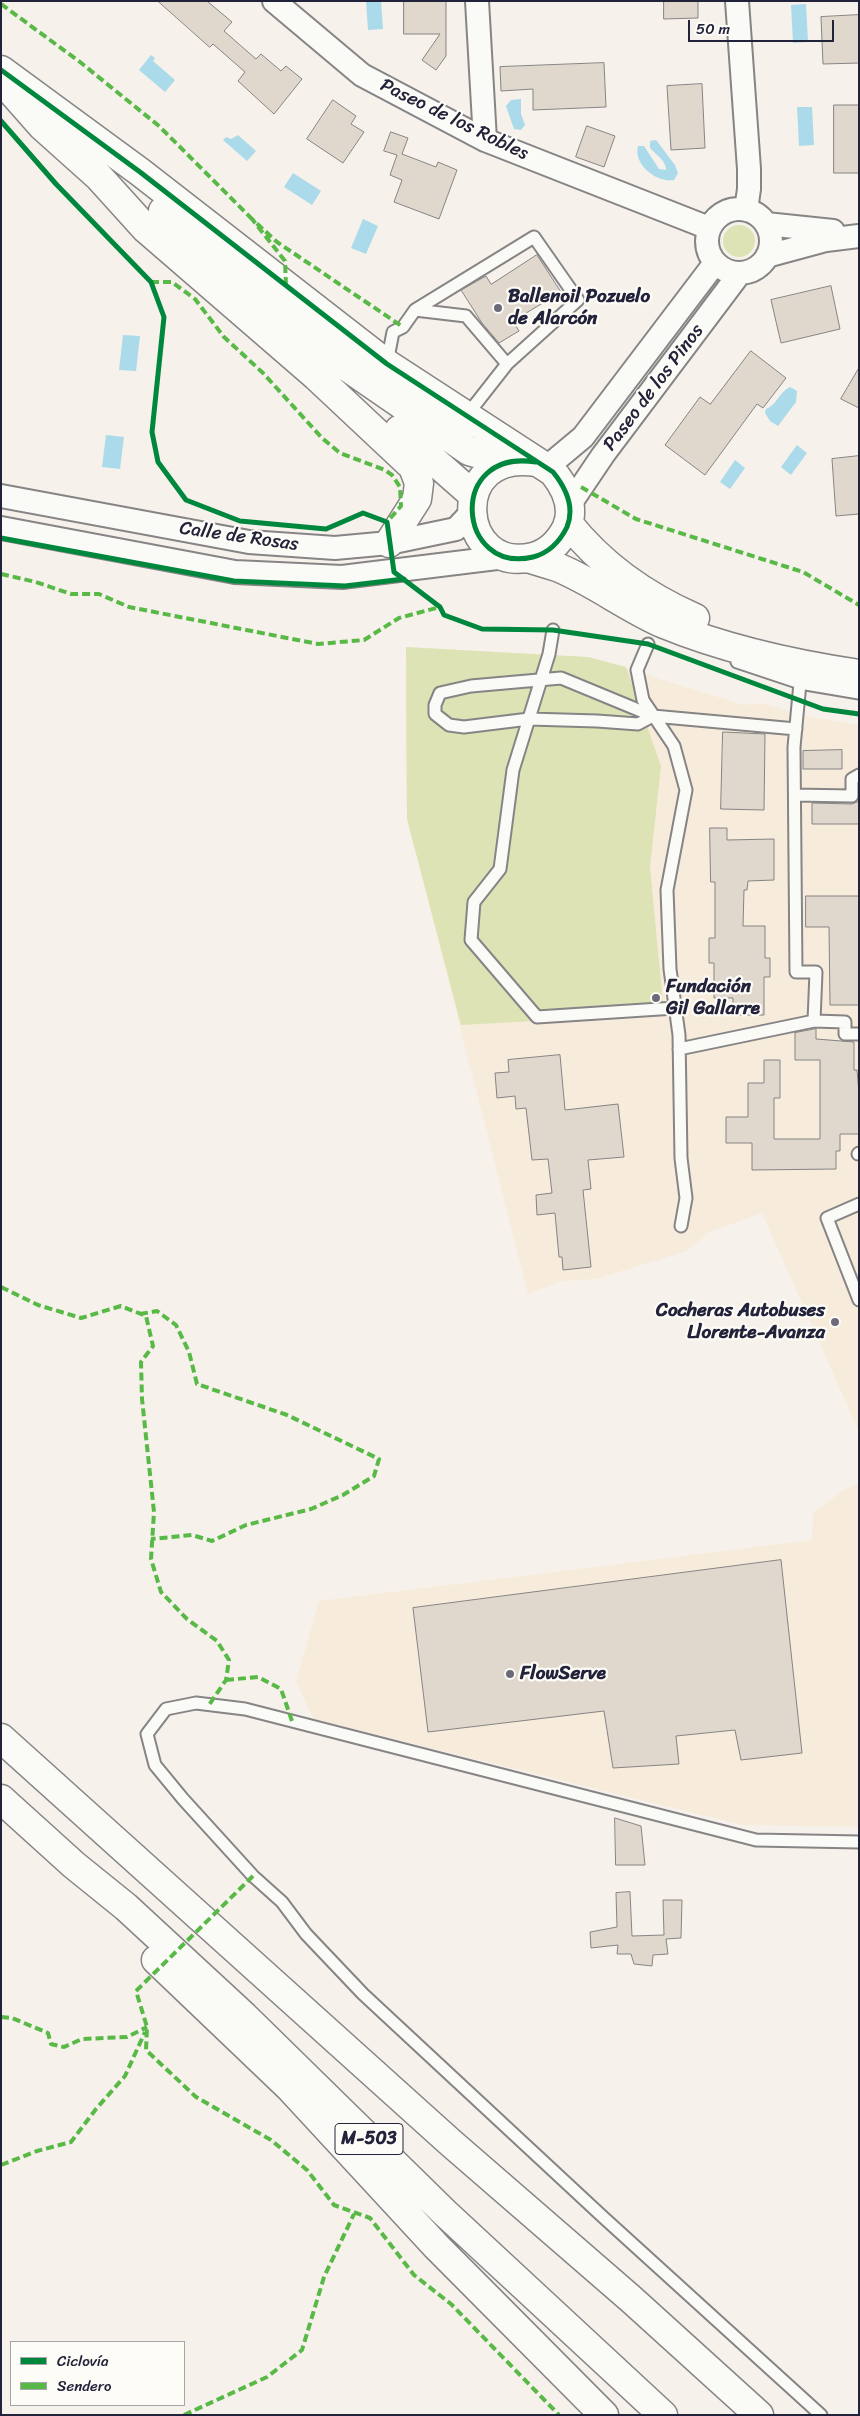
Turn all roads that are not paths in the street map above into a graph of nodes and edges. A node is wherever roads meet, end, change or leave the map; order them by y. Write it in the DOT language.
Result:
graph roads {
  1 [pos="274,1"];
  2 [pos="478,1"];
  3 [pos="737,1"];
  4 [pos="1,71"];
  5 [pos="1,80"];
  6 [pos="485,140"];
  7 [pos="746,210"];
  8 [pos="766,224"];
  9 [pos="709,228"];
  10 [pos="859,234"];
  11 [pos="767,256"];
  12 [pos="715,262"];
  13 [pos="740,273"];
  14 [pos="415,310"];
  15 [pos="334,358"];
  16 [pos="387,364"];
  17 [pos="506,364"];
  18 [pos="467,415"];
  19 [pos="507,462"];
  20 [pos="541,465"];
  21 [pos="1,496"];
  22 [pos="472,504"];
  23 [pos="569,514"];
  24 [pos="1,528"];
  25 [pos="389,542"];
  26 [pos="516,558"];
  27 [pos="630,608"];
  28 [pos="553,630"];
  29 [pos="648,644"];
  30 [pos="541,678"];
  31 [pos="858,680"];
  32 [pos="800,683"];
  33 [pos="654,716"];
  34 [pos="529,719"];
  35 [pos="796,729"];
  36 [pos="859,775"];
  37 [pos="795,795"];
  38 [pos="675,1008"];
  39 [pos="814,1021"];
  40 [pos="859,1034"];
  41 [pos="679,1049"];
  42 [pos="859,1204"];
  43 [pos="681,1226"];
  44 [pos="859,1300"];
  45 [pos="1,1738"];
  46 [pos="1,1798"];
  47 [pos="859,1842"];
  48 [pos="74,1865"];
  49 [pos="604,2415"];
  50 [pos="663,2415"];
  51 [pos="759,2415"];
  52 [pos="821,2415"];
  1 -- 6 [label="street, Paseo de los Robles"];
  2 -- 6 [label="street"];
  3 -- 7 [label="street"];
  4 -- 15 [label="main road"];
  4 -- 16 [label="main road"];
  5 -- 25 [label="main road"];
  6 -- 9 [label="street, Paseo de los Robles"];
  7 -- 8 [label="street"];
  7 -- 9 [label="street"];
  8 -- 10 [label="street"];
  8 -- 11 [label="street"];
  9 -- 12 [label="street"];
  10 -- 11 [label="street"];
  11 -- 13 [label="street"];
  12 -- 13 [label="street"];
  12 -- 20 [label="street, Paseo de los Pinos"];
  13 -- 23 [label="street, Paseo de los Pinos"];
  14 -- 16 [label="lane"];
  14 -- 17 [label="lane"];
  14 -- 17 [label="lane"];
  15 -- 19 [label="main road"];
  15 -- 22 [label="main road"];
  16 -- 18 [label="main road"];
  17 -- 18 [label="lane"];
  18 -- 20 [label="main road"];
  19 -- 20 [label="main road"];
  19 -- 22 [label="main road"];
  20 -- 23 [label="main road"];
  21 -- 25 [label="street, Calle de Rosas"];
  22 -- 25 [label="street, Calle de Rosas"];
  22 -- 26 [label="main road"];
  23 -- 26 [label="main road"];
  23 -- 31 [label="main road"];
  24 -- 26 [label="street, Calle de Rosas"];
  26 -- 27 [label="main road"];
  27 -- 31 [label="main road"];
  27 -- 32 [label="lane"];
  28 -- 30 [label="lane"];
  29 -- 33 [label="lane"];
  30 -- 33 [label="lane"];
  30 -- 34 [label="lane"];
  30 -- 34 [label="lane"];
  31 -- 32 [label="lane"];
  32 -- 35 [label="lane"];
  33 -- 34 [label="lane"];
  33 -- 35 [label="lane"];
  33 -- 38 [label="lane"];
  34 -- 38 [label="lane"];
  35 -- 37 [label="lane"];
  36 -- 37 [label="lane"];
  37 -- 39 [label="lane"];
  38 -- 41 [label="lane"];
  39 -- 40 [label="lane"];
  39 -- 41 [label="lane"];
  41 -- 43 [label="lane"];
  42 -- 44 [label="lane"];
  45 -- 51 [label="main road, M-503"];
  46 -- 48 [label="main road, M-503"];
  47 -- 52 [label="lane"];
  48 -- 49 [label="main road"];
  48 -- 50 [label="main road, M-503"];
}
